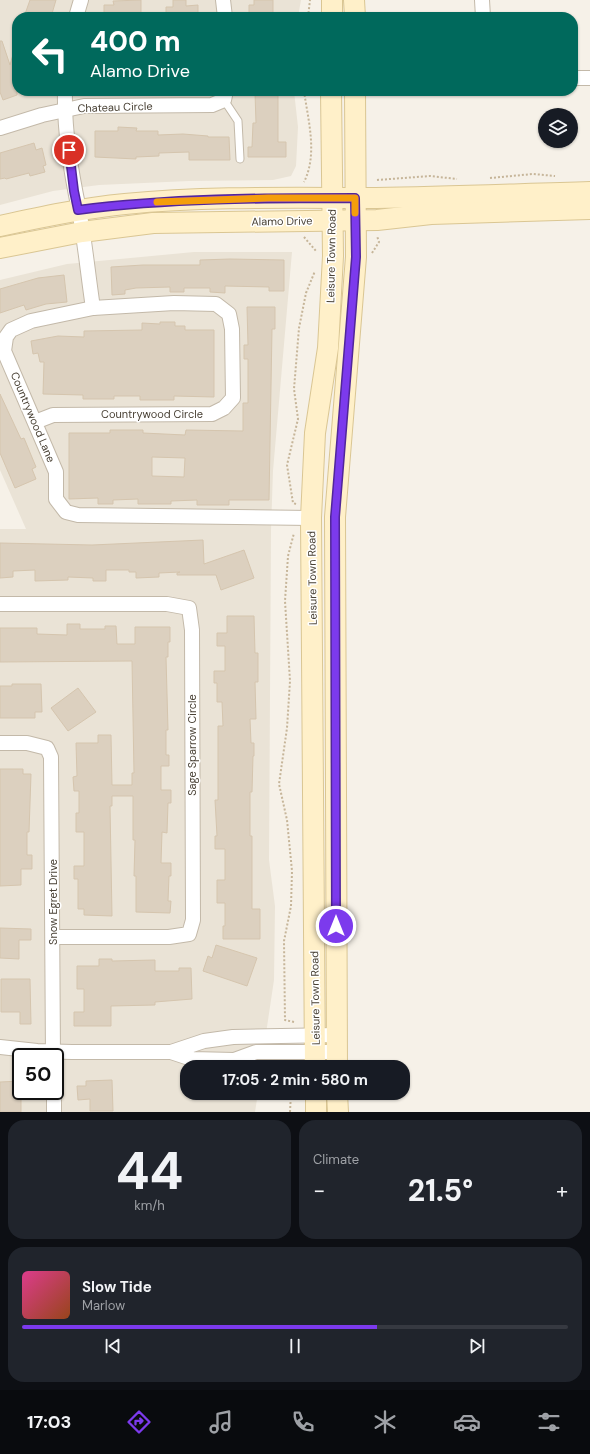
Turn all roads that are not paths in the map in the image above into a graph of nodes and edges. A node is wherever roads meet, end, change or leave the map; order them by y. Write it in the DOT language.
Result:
graph roads {
  1 [pos="80,0"];
  2 [pos="222,0"];
  3 [pos="332,0"];
  4 [pos="354,0"];
  5 [pos="482,0"];
  6 [pos="77,12"];
  7 [pos="223,12"];
  8 [pos="332,12"];
  9 [pos="354,12"];
  10 [pos="483,12"];
  11 [pos="578,78"];
  12 [pos="590,78"];
  13 [pos="65,96"];
  14 [pos="224,96"];
  15 [pos="226,96"];
  16 [pos="331,96"];
  17 [pos="355,96"];
  18 [pos="65,110"];
  19 [pos="0,128"];
  20 [pos="240,159"];
  21 [pos="590,192"];
  22 [pos="332,198"];
  23 [pos="355,198"];
  24 [pos="590,209"];
  25 [pos="78,210"];
  26 [pos="332,220"];
  27 [pos="355,220"];
  28 [pos="0,226"];
  29 [pos="82,232"];
  30 [pos="0,248"];
  31 [pos="93,308"];
  32 [pos="35,422"];
  33 [pos="311,518"];
  34 [pos="0,604"];
  35 [pos="0,743"];
  36 [pos="53,937"];
  37 [pos="0,1047"];
  38 [pos="54,1048"];
  39 [pos="12,1049"];
  40 [pos="315,1051"];
  41 [pos="336,1051"];
  42 [pos="171,1052"];
  43 [pos="64,1054"];
  44 [pos="54,1100"];
  45 [pos="316,1100"];
  46 [pos="338,1100"];
  47 [pos="54,1112"];
  48 [pos="316,1112"];
  49 [pos="338,1112"];
  1 -- 6 [label="street"];
  2 -- 7 [label="street"];
  3 -- 8 [label="main road"];
  4 -- 9 [label="main road"];
  5 -- 10 [label="street"];
  11 -- 12 [label="street"];
  13 -- 18 [label="street"];
  14 -- 18 [label="street, Chateau Circle"];
  15 -- 20 [label="lane"];
  16 -- 22 [label="main road, Leisure Town Road"];
  17 -- 23 [label="main road, Leisure Town Road"];
  18 -- 19 [label="street, Chateau Circle"];
  18 -- 25 [label="street"];
  21 -- 23 [label="main road, Alamo Drive"];
  22 -- 23 [label="main road, Alamo Drive"];
  22 -- 25 [label="main road, Alamo Drive"];
  22 -- 26 [label="main road, Leisure Town Road"];
  23 -- 27 [label="main road, Leisure Town Road"];
  24 -- 27 [label="main road, Alamo Drive"];
  25 -- 28 [label="main road, Alamo Drive"];
  25 -- 29 [label="street"];
  26 -- 27 [label="main road, Alamo Drive"];
  26 -- 29 [label="main road, Alamo Drive"];
  26 -- 33 [label="main road, Leisure Town Road"];
  27 -- 41 [label="main road, Leisure Town Road"];
  29 -- 30 [label="main road, Alamo Drive"];
  29 -- 31 [label="street"];
  31 -- 32 [label="street, Countrywood Lane"];
  31 -- 32 [label="street, Countrywood Circle"];
  32 -- 33 [label="street, Countrywood Lane"];
  33 -- 40 [label="main road, Leisure Town Road"];
  34 -- 36 [label="street, Sage Sparrow Circle"];
  35 -- 36 [label="street, Snow Egret Drive"];
  36 -- 38 [label="street, Snow Egret Drive"];
  37 -- 39 [label="street"];
  40 -- 41 [label="street"];
  40 -- 42 [label="street"];
  40 -- 42 [label="street"];
  42 -- 43 [label="street"];
  44 -- 47 [label="street"];
  45 -- 48 [label="main road"];
  46 -- 49 [label="main road"];
}
